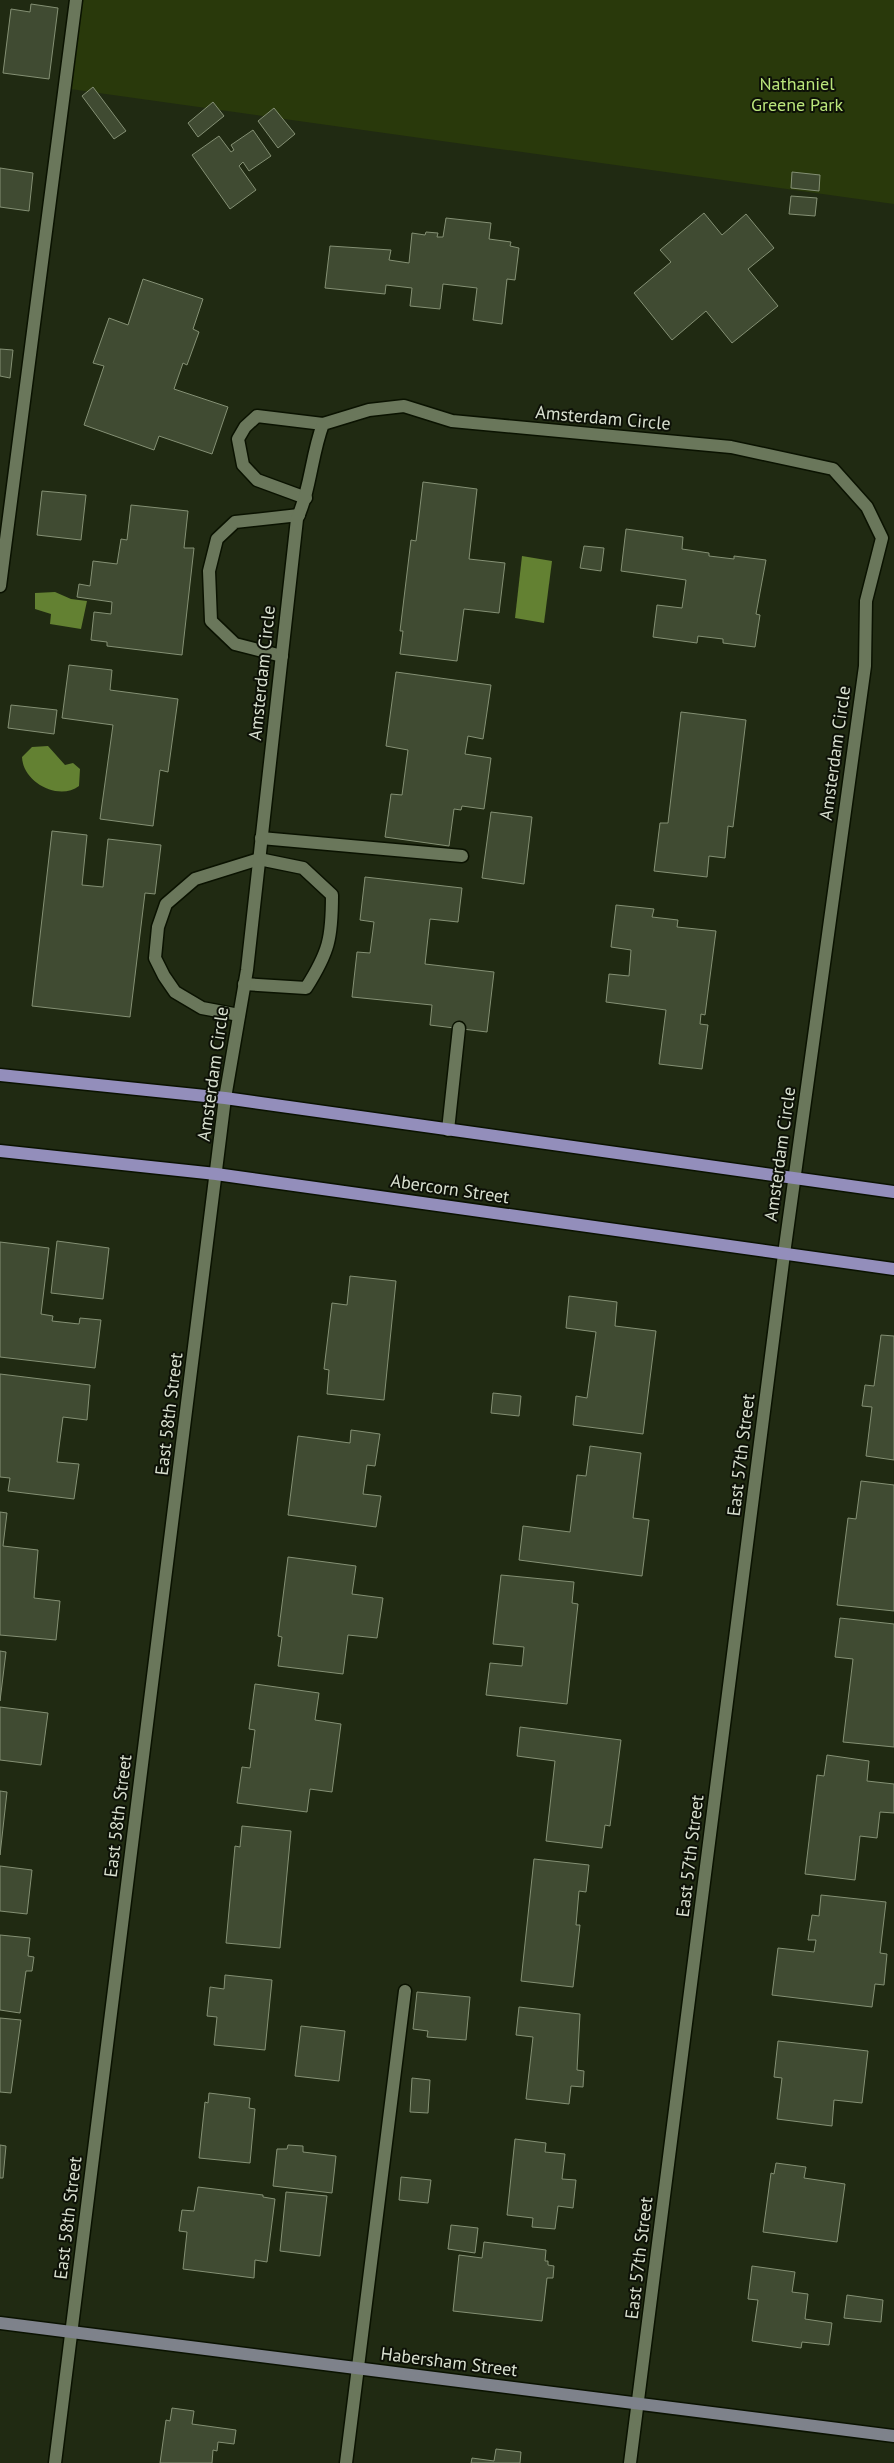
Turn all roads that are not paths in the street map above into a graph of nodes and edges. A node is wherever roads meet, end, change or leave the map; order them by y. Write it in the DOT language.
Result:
graph roads {
  1 [pos="76,0"];
  2 [pos="323,424"];
  3 [pos="306,498"];
  4 [pos="299,515"];
  5 [pos="0,586"];
  6 [pos="282,656"];
  7 [pos="261,838"];
  8 [pos="462,856"];
  9 [pos="259,859"];
  10 [pos="244,984"];
  11 [pos="239,1015"];
  12 [pos="458,1028"];
  13 [pos="0,1075"];
  14 [pos="225,1098"];
  15 [pos="448,1130"];
  16 [pos="0,1152"];
  17 [pos="216,1174"];
  18 [pos="794,1179"];
  19 [pos="894,1192"];
  20 [pos="784,1254"];
  21 [pos="894,1269"];
  22 [pos="405,1991"];
  23 [pos="0,2323"];
  24 [pos="72,2332"];
  25 [pos="357,2368"];
  26 [pos="638,2404"];
  27 [pos="894,2436"];
  28 [pos="55,2463"];
  29 [pos="346,2463"];
  30 [pos="630,2463"];
  1 -- 5 [label="street"];
  2 -- 3 [label="street, Amsterdam Circle"];
  2 -- 3 [label="street"];
  2 -- 18 [label="street, Amsterdam Circle"];
  3 -- 4 [label="street, Amsterdam Circle"];
  4 -- 6 [label="street, Amsterdam Circle"];
  4 -- 6 [label="street"];
  6 -- 7 [label="street, Amsterdam Circle"];
  7 -- 8 [label="street"];
  7 -- 9 [label="street, Amsterdam Circle"];
  9 -- 10 [label="street, Amsterdam Circle"];
  9 -- 10 [label="street"];
  9 -- 11 [label="street"];
  10 -- 11 [label="street, Amsterdam Circle"];
  11 -- 14 [label="street, Amsterdam Circle"];
  12 -- 15 [label="street"];
  13 -- 14 [label="main road"];
  14 -- 15 [label="main road"];
  14 -- 17 [label="street, Amsterdam Circle"];
  15 -- 18 [label="main road"];
  16 -- 17 [label="main road, Abercorn Street"];
  17 -- 20 [label="main road, Abercorn Street"];
  17 -- 24 [label="street, East 58th Street"];
  18 -- 19 [label="main road"];
  18 -- 20 [label="street, Amsterdam Circle"];
  20 -- 21 [label="main road, Abercorn Street"];
  20 -- 26 [label="street, East 57th Street"];
  22 -- 25 [label="street"];
  23 -- 24 [label="street, Habersham Street"];
  24 -- 25 [label="street, Habersham Street"];
  24 -- 28 [label="street, East 58th Street"];
  25 -- 26 [label="street, Habersham Street"];
  25 -- 29 [label="street"];
  26 -- 27 [label="street, Habersham Street"];
  26 -- 30 [label="street, East 57th Street"];
}
